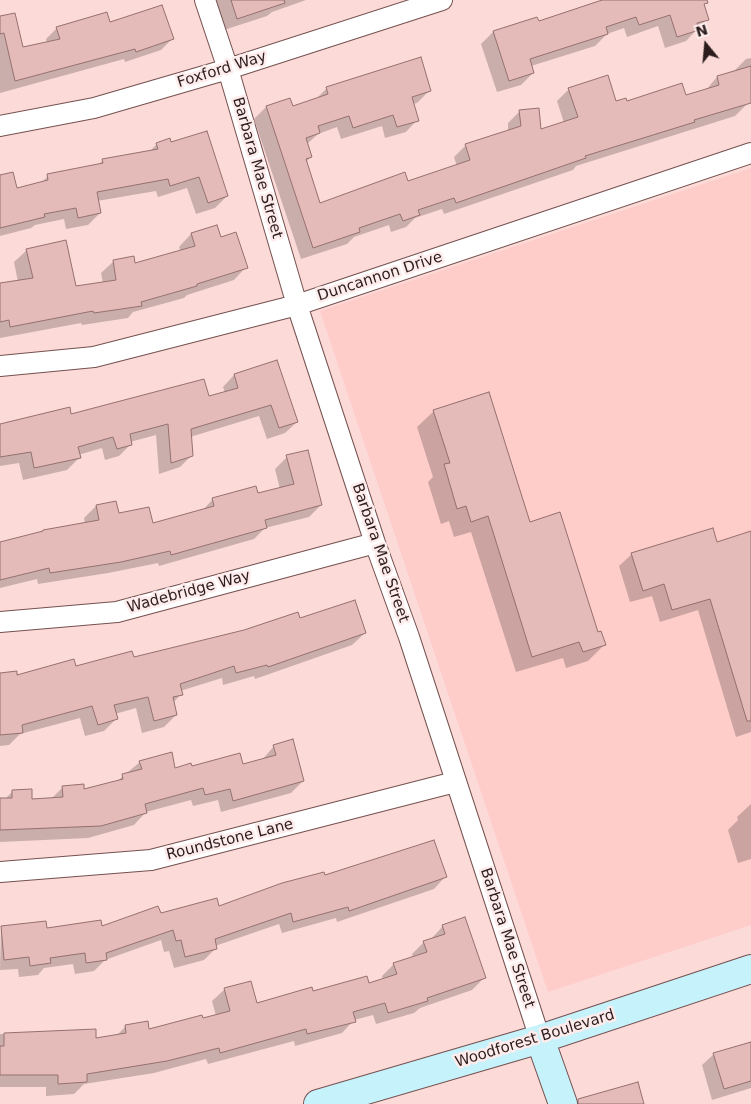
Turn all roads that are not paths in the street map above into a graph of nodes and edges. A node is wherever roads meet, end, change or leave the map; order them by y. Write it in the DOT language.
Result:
graph roads {
  1 [pos="205,0"];
  2 [pos="442,0"];
  3 [pos="228,68"];
  4 [pos="0,126"];
  5 [pos="751,153"];
  6 [pos="297,305"];
  7 [pos="0,366"];
  8 [pos="375,543"];
  9 [pos="0,622"];
  10 [pos="455,782"];
  11 [pos="0,872"];
  12 [pos="751,969"];
  13 [pos="540,1039"];
  14 [pos="318,1104"];
  15 [pos="563,1104"];
  1 -- 3 [label="street, Barbara Mae Street"];
  2 -- 3 [label="street, Foxford Way"];
  3 -- 4 [label="street, Foxford Way"];
  3 -- 6 [label="street, Barbara Mae Street"];
  5 -- 6 [label="street, Duncannon Drive"];
  6 -- 7 [label="street, Duncannon Drive"];
  6 -- 8 [label="street, Barbara Mae Street"];
  8 -- 9 [label="street, Wadebridge Way"];
  8 -- 10 [label="street, Barbara Mae Street"];
  10 -- 11 [label="street, Roundstone Lane"];
  10 -- 13 [label="street, Barbara Mae Street"];
  12 -- 13 [label="main road, Woodforest Boulevard"];
  13 -- 14 [label="main road, Woodforest Boulevard"];
  13 -- 15 [label="main road, Barbara Mae Street"];
}
